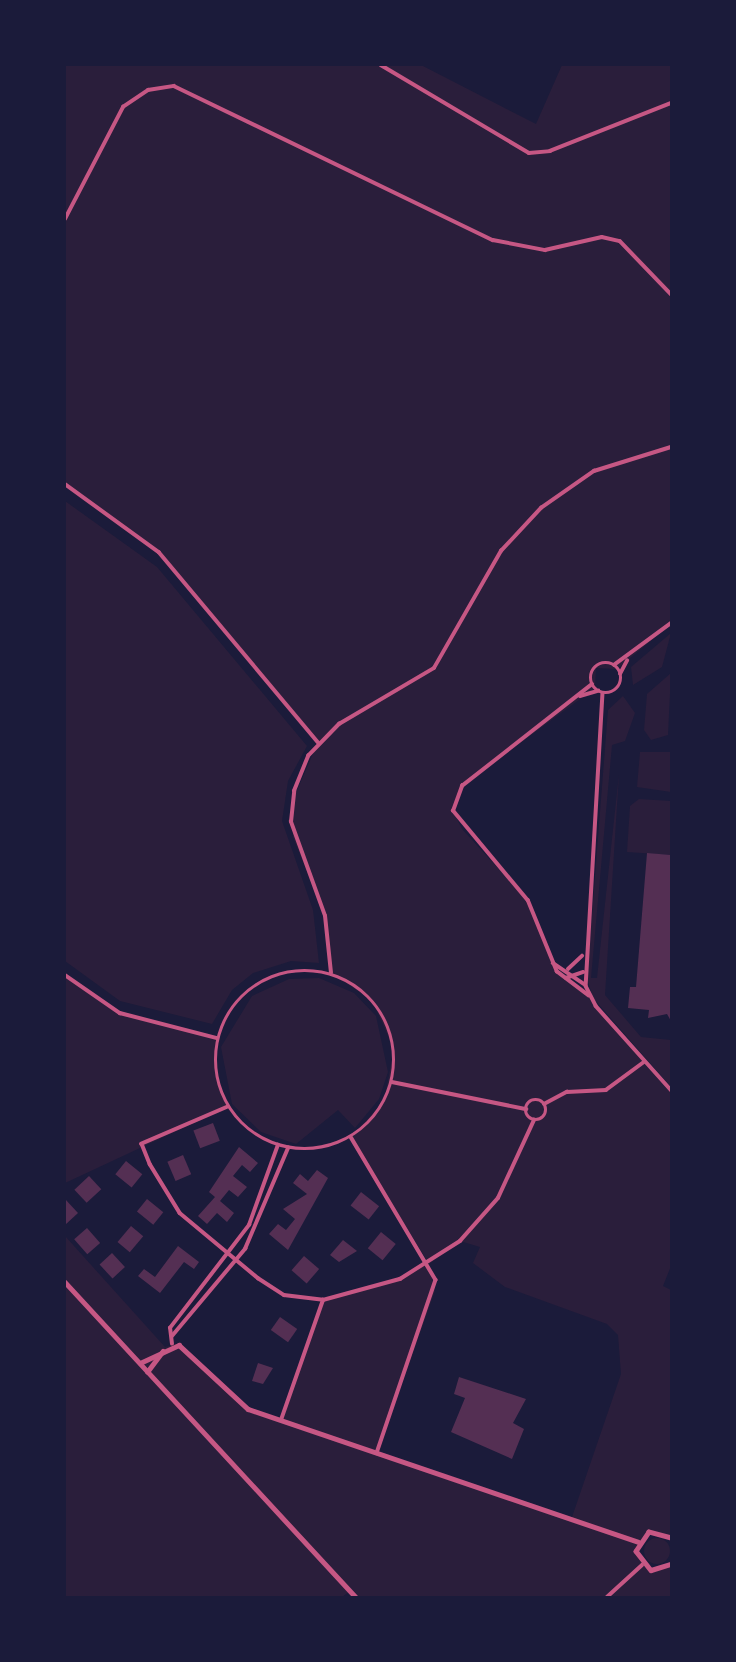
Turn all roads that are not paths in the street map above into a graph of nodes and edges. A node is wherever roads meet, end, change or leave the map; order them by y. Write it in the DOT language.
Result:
graph roads {
  1 [pos="382,65"];
  2 [pos="671,103"];
  3 [pos="65,219"];
  4 [pos="671,294"];
  5 [pos="671,446"];
  6 [pos="65,484"];
  7 [pos="671,623"];
  8 [pos="626,661"];
  9 [pos="612,665"];
  10 [pos="620,674"];
  11 [pos="592,684"];
  12 [pos="601,692"];
  13 [pos="611,692"];
  14 [pos="578,696"];
  15 [pos="605,705"];
  16 [pos="318,743"];
  17 [pos="583,954"];
  18 [pos="551,962"];
  19 [pos="566,970"];
  20 [pos="583,972"];
  21 [pos="331,973"];
  22 [pos="65,975"];
  23 [pos="564,978"];
  24 [pos="578,978"];
  25 [pos="586,986"];
  26 [pos="590,997"];
  27 [pos="217,1038"];
  28 [pos="644,1062"];
  29 [pos="392,1082"];
  30 [pos="671,1090"];
  31 [pos="544,1104"];
  32 [pos="228,1107"];
  33 [pos="526,1109"];
  34 [pos="534,1120"];
  35 [pos="351,1137"];
  36 [pos="278,1145"];
  37 [pos="288,1147"];
  38 [pos="230,1255"];
  39 [pos="237,1261"];
  40 [pos="429,1264"];
  41 [pos="65,1282"];
  42 [pos="323,1300"];
  43 [pos="172,1336"];
  44 [pos="172,1344"];
  45 [pos="165,1348"];
  46 [pos="140,1363"];
  47 [pos="147,1372"];
  48 [pos="281,1420"];
  49 [pos="377,1453"];
  50 [pos="671,1536"];
  51 [pos="638,1542"];
  52 [pos="671,1564"];
  53 [pos="642,1565"];
  54 [pos="356,1597"];
  55 [pos="607,1597"];
  1 -- 2 [label="street"];
  3 -- 4 [label="street"];
  5 -- 16 [label="street"];
  6 -- 16 [label="street"];
  7 -- 8 [label="street"];
  8 -- 9 [label="street"];
  8 -- 10 [label="street"];
  9 -- 10 [label="street"];
  9 -- 11 [label="street"];
  10 -- 13 [label="street"];
  11 -- 12 [label="street"];
  11 -- 14 [label="street"];
  12 -- 13 [label="street"];
  12 -- 14 [label="street"];
  12 -- 15 [label="street"];
  13 -- 15 [label="street"];
  14 -- 18 [label="street"];
  15 -- 17 [label="street"];
  16 -- 21 [label="street"];
  17 -- 19 [label="street"];
  17 -- 20 [label="street"];
  18 -- 19 [label="street"];
  18 -- 23 [label="street"];
  19 -- 24 [label="street"];
  20 -- 24 [label="street"];
  20 -- 25 [label="street"];
  21 -- 27 [label="street"];
  21 -- 29 [label="street"];
  22 -- 27 [label="street"];
  23 -- 24 [label="street"];
  23 -- 26 [label="street"];
  24 -- 25 [label="street"];
  25 -- 26 [label="street"];
  26 -- 28 [label="street"];
  27 -- 32 [label="street"];
  28 -- 30 [label="street"];
  28 -- 31 [label="street"];
  29 -- 33 [label="street"];
  29 -- 35 [label="street"];
  31 -- 33 [label="street"];
  31 -- 34 [label="street"];
  32 -- 36 [label="street"];
  32 -- 38 [label="street"];
  33 -- 34 [label="street"];
  34 -- 40 [label="street"];
  35 -- 37 [label="street"];
  35 -- 40 [label="street"];
  36 -- 37 [label="street"];
  36 -- 38 [label="street"];
  37 -- 39 [label="street"];
  38 -- 39 [label="street"];
  38 -- 43 [label="street"];
  39 -- 42 [label="street"];
  39 -- 43 [label="street"];
  40 -- 42 [label="street"];
  40 -- 49 [label="street"];
  41 -- 46 [label="street"];
  42 -- 48 [label="street"];
  43 -- 44 [label="street"];
  44 -- 45 [label="street"];
  44 -- 48 [label="street"];
  45 -- 46 [label="street"];
  45 -- 47 [label="street"];
  46 -- 47 [label="street"];
  47 -- 54 [label="street"];
  48 -- 49 [label="street"];
  49 -- 51 [label="street"];
  50 -- 51 [label="street"];
  51 -- 53 [label="street"];
  52 -- 53 [label="street"];
  53 -- 55 [label="street"];
}
